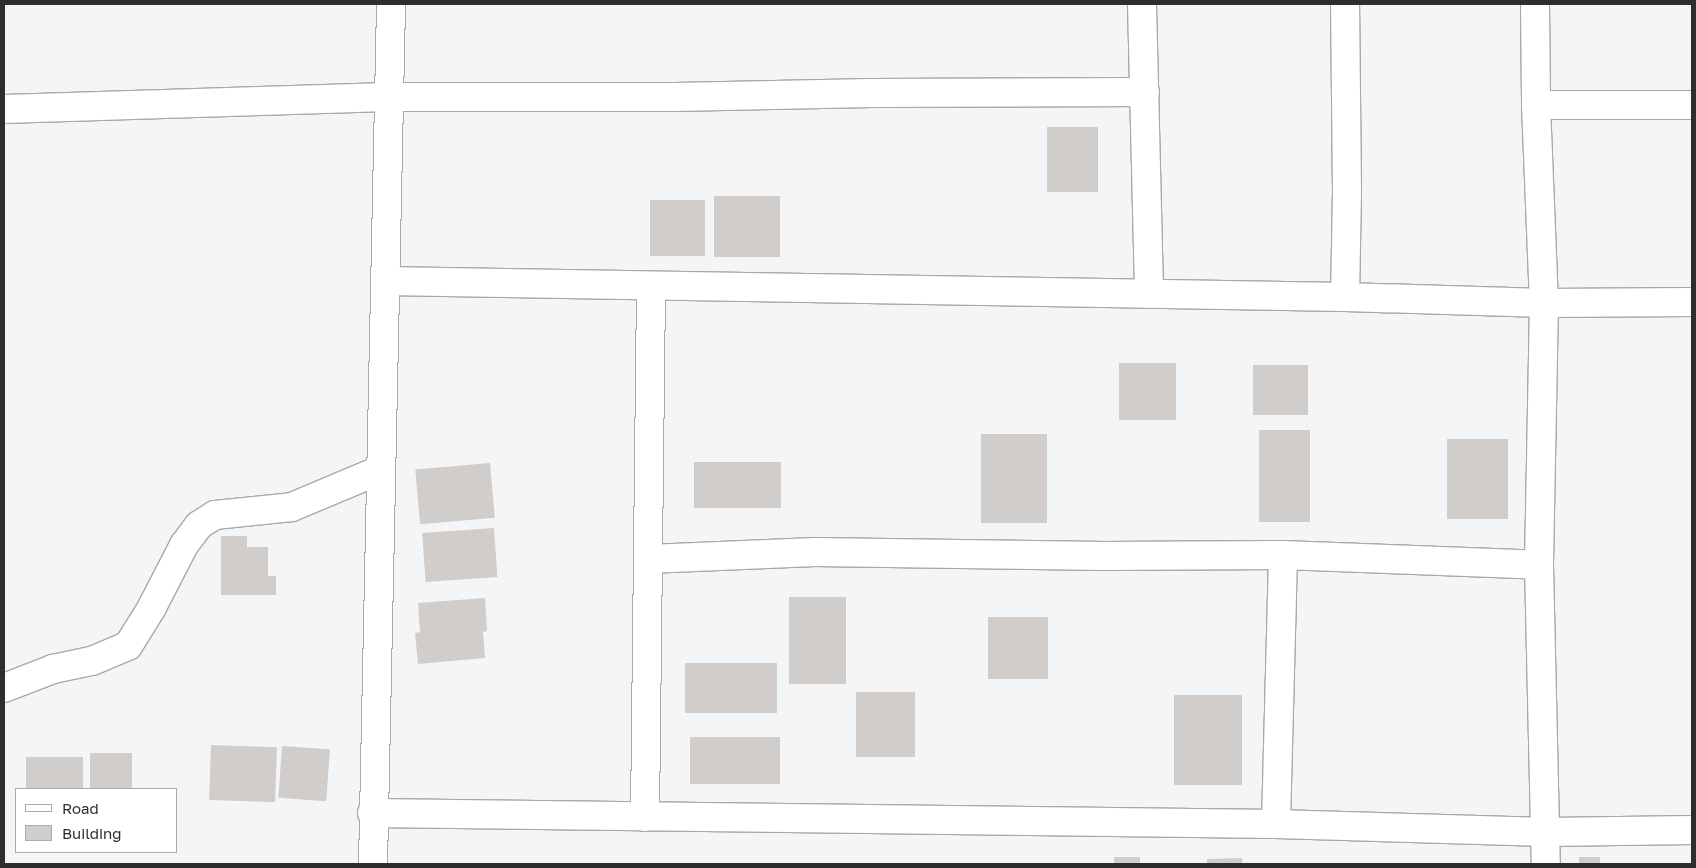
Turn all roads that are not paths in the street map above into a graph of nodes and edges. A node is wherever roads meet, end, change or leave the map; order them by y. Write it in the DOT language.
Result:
graph roads {
  1 [pos="391,4"];
  2 [pos="1142,4"];
  3 [pos="1345,4"];
  4 [pos="1535,4"];
  5 [pos="1146,92"];
  6 [pos="388,97"];
  7 [pos="1536,105"];
  8 [pos="1692,105"];
  9 [pos="4,110"];
  10 [pos="385,281"];
  11 [pos="651,286"];
  12 [pos="1149,294"];
  13 [pos="1345,297"];
  14 [pos="1692,302"];
  15 [pos="1544,303"];
  16 [pos="380,470"];
  17 [pos="1283,555"];
  18 [pos="648,559"];
  19 [pos="1539,565"];
  20 [pos="4,688"];
  21 [pos="372,813"];
  22 [pos="645,816"];
  23 [pos="1276,824"];
  24 [pos="1692,830"];
  25 [pos="1546,832"];
  26 [pos="373,864"];
  27 [pos="1546,864"];
  1 -- 6 [label="street"];
  2 -- 5 [label="street"];
  3 -- 13 [label="street"];
  4 -- 7 [label="street"];
  5 -- 6 [label="street"];
  5 -- 12 [label="street"];
  6 -- 9 [label="street"];
  6 -- 10 [label="street"];
  7 -- 8 [label="street"];
  7 -- 15 [label="street"];
  10 -- 11 [label="street"];
  10 -- 16 [label="street"];
  11 -- 12 [label="street"];
  11 -- 18 [label="street"];
  12 -- 13 [label="street"];
  13 -- 15 [label="street"];
  14 -- 15 [label="street"];
  15 -- 19 [label="street"];
  16 -- 20 [label="street"];
  16 -- 21 [label="street"];
  17 -- 18 [label="street"];
  17 -- 19 [label="street"];
  17 -- 23 [label="street"];
  18 -- 22 [label="street"];
  19 -- 25 [label="street"];
  21 -- 22 [label="street"];
  21 -- 26 [label="street"];
  22 -- 23 [label="street"];
  23 -- 25 [label="street"];
  24 -- 25 [label="street"];
  25 -- 27 [label="street"];
}
